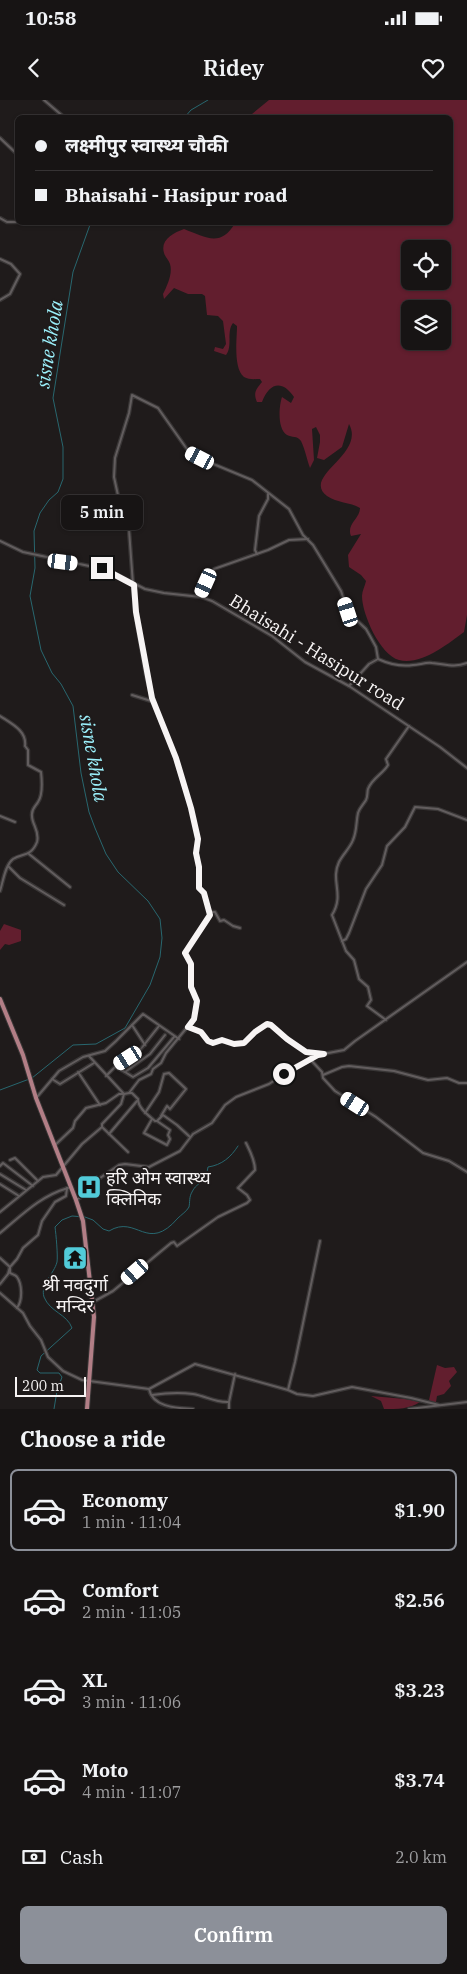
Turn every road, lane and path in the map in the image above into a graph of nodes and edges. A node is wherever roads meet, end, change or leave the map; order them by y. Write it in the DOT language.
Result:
graph roads {
  1 [pos="44,100"];
  2 [pos="63,115"];
  3 [pos="0,138"];
  4 [pos="15,152"];
  5 [pos="0,218"];
  6 [pos="15,222"];
  7 [pos="0,259"];
  8 [pos="0,300"];
  9 [pos="268,494"];
  10 [pos="308,539"];
  11 [pos="0,541"];
  12 [pos="257,554"];
  13 [pos="134,585"];
  14 [pos="201,597"];
  15 [pos="378,659"];
  16 [pos="467,663"];
  17 [pos="349,686"];
  18 [pos="132,695"];
  19 [pos="153,703"];
  20 [pos="0,716"];
  21 [pos="409,726"];
  22 [pos="467,768"];
  23 [pos="0,816"];
  24 [pos="467,820"];
  25 [pos="15,822"];
  26 [pos="29,854"];
  27 [pos="8,866"];
  28 [pos="70,888"];
  29 [pos="0,891"];
  30 [pos="64,905"];
  31 [pos="210,912"];
  32 [pos="240,928"];
  33 [pos="342,941"];
  34 [pos="467,962"];
  35 [pos="0,998"];
  36 [pos="386,1020"];
  37 [pos="132,1025"];
  38 [pos="159,1026"];
  39 [pos="188,1027"];
  40 [pos="165,1035"];
  41 [pos="174,1036"];
  42 [pos="179,1039"];
  43 [pos="145,1045"];
  44 [pos="324,1054"];
  45 [pos="89,1055"];
  46 [pos="310,1059"];
  47 [pos="94,1063"];
  48 [pos="115,1067"];
  49 [pos="78,1072"];
  50 [pos="125,1072"];
  51 [pos="106,1076"];
  52 [pos="323,1076"];
  53 [pos="52,1079"];
  54 [pos="467,1083"];
  55 [pos="129,1093"];
  56 [pos="124,1094"];
  57 [pos="36,1098"];
  58 [pos="138,1099"];
  59 [pos="100,1105"];
  60 [pos="145,1113"];
  61 [pos="161,1116"];
  62 [pos="152,1119"];
  63 [pos="157,1122"];
  64 [pos="102,1128"];
  65 [pos="109,1134"];
  66 [pos="190,1138"];
  67 [pos="246,1143"];
  68 [pos="54,1146"];
  69 [pos="128,1152"];
  70 [pos="10,1160"];
  71 [pos="0,1166"];
  72 [pos="62,1166"];
  73 [pos="467,1172"];
  74 [pos="0,1174"];
  75 [pos="38,1181"];
  76 [pos="0,1184"];
  77 [pos="33,1186"];
  78 [pos="69,1188"];
  79 [pos="27,1190"];
  80 [pos="19,1196"];
  81 [pos="76,1200"];
  82 [pos="0,1212"];
  83 [pos="0,1233"];
  84 [pos="320,1241"];
  85 [pos="0,1258"];
  86 [pos="10,1268"];
  87 [pos="0,1284"];
  88 [pos="0,1293"];
  89 [pos="93,1302"];
  90 [pos="17,1308"];
  91 [pos="234,1374"];
  92 [pos="89,1381"];
  93 [pos="149,1389"];
  94 [pos="288,1390"];
  95 [pos="152,1395"];
  96 [pos="229,1402"];
  97 [pos="467,1402"];
  98 [pos="439,1405"];
  99 [pos="432,1406"];
  100 [pos="193,1408"];
  101 [pos="87,1409"];
  102 [pos="229,1409"];
  103 [pos="409,1409"];
  104 [pos="428,1409"];
  1 -- 2 [label="street"];
  3 -- 4 [label="street"];
  5 -- 6 [label="street"];
  7 -- 8 [label="street"];
  9 -- 10 [label="street"];
  9 -- 12 [label="street"];
  9 -- 13 [label="street"];
  10 -- 12 [label="street"];
  10 -- 15 [label="street"];
  11 -- 13 [label="street, Bhaisahi - Hasipur road"];
  12 -- 14 [label="street"];
  13 -- 14 [label="street, Bhaisahi - Hasipur road"];
  13 -- 19 [label="street"];
  14 -- 17 [label="street, Bhaisahi - Hasipur road"];
  15 -- 16 [label="street"];
  15 -- 17 [label="street"];
  17 -- 21 [label="street, Bhaisahi - Hasipur road"];
  18 -- 19 [label="street"];
  19 -- 31 [label="street"];
  20 -- 26 [label="street"];
  21 -- 22 [label="street, Bhaisahi - Hasipur road"];
  21 -- 33 [label="street"];
  23 -- 25 [label="street"];
  24 -- 33 [label="street"];
  26 -- 27 [label="street"];
  26 -- 28 [label="street"];
  27 -- 29 [label="street"];
  27 -- 30 [label="street"];
  31 -- 32 [label="street"];
  31 -- 39 [label="street"];
  33 -- 36 [label="street"];
  34 -- 36 [label="street"];
  35 -- 57 [label="main road"];
  36 -- 44 [label="street"];
  37 -- 38 [label="street"];
  37 -- 43 [label="street"];
  37 -- 45 [label="street"];
  38 -- 41 [label="street"];
  38 -- 43 [label="street"];
  39 -- 42 [label="street"];
  39 -- 44 [label="street"];
  40 -- 50 [label="street"];
  41 -- 42 [label="street"];
  41 -- 50 [label="street"];
  42 -- 55 [label="street"];
  43 -- 48 [label="street"];
  44 -- 46 [label="street"];
  45 -- 47 [label="street"];
  45 -- 53 [label="street"];
  46 -- 52 [label="street"];
  46 -- 66 [label="street"];
  47 -- 49 [label="street"];
  47 -- 51 [label="street"];
  48 -- 50 [label="street"];
  48 -- 51 [label="street"];
  49 -- 53 [label="street"];
  49 -- 59 [label="street"];
  51 -- 56 [label="street"];
  52 -- 54 [label="street"];
  52 -- 73 [label="street"];
  53 -- 57 [label="street"];
  55 -- 56 [label="street"];
  55 -- 58 [label="street"];
  56 -- 59 [label="street"];
  56 -- 64 [label="street"];
  57 -- 68 [label="main road"];
  58 -- 60 [label="street"];
  58 -- 65 [label="street"];
  59 -- 68 [label="street"];
  60 -- 61 [label="street"];
  60 -- 62 [label="street"];
  61 -- 63 [label="street"];
  61 -- 66 [label="street"];
  62 -- 63 [label="street"];
  62 -- 63 [label="street"];
  64 -- 65 [label="street"];
  64 -- 72 [label="street"];
  65 -- 69 [label="street"];
  66 -- 81 [label="street"];
  67 -- 89 [label="street"];
  68 -- 72 [label="main road"];
  70 -- 75 [label="street"];
  71 -- 77 [label="street"];
  72 -- 75 [label="street"];
  72 -- 78 [label="main road"];
  74 -- 79 [label="street"];
  75 -- 77 [label="street"];
  76 -- 80 [label="street"];
  77 -- 79 [label="street"];
  78 -- 81 [label="main road"];
  78 -- 83 [label="street"];
  78 -- 86 [label="street"];
  79 -- 80 [label="street"];
  80 -- 82 [label="street"];
  81 -- 89 [label="main road"];
  84 -- 94 [label="street"];
  85 -- 86 [label="street"];
  86 -- 87 [label="street"];
  86 -- 90 [label="street"];
  88 -- 90 [label="street"];
  89 -- 92 [label="main road"];
  90 -- 92 [label="street"];
  91 -- 93 [label="street"];
  91 -- 94 [label="street"];
  91 -- 96 [label="street"];
  92 -- 93 [label="street"];
  92 -- 101 [label="main road"];
  93 -- 95 [label="street"];
  94 -- 98 [label="street"];
  95 -- 96 [label="street"];
  95 -- 100 [label="street"];
  96 -- 102 [label="street"];
  97 -- 98 [label="street"];
  98 -- 99 [label="street"];
  99 -- 103 [label="street"];
  99 -- 104 [label="street"];
}
